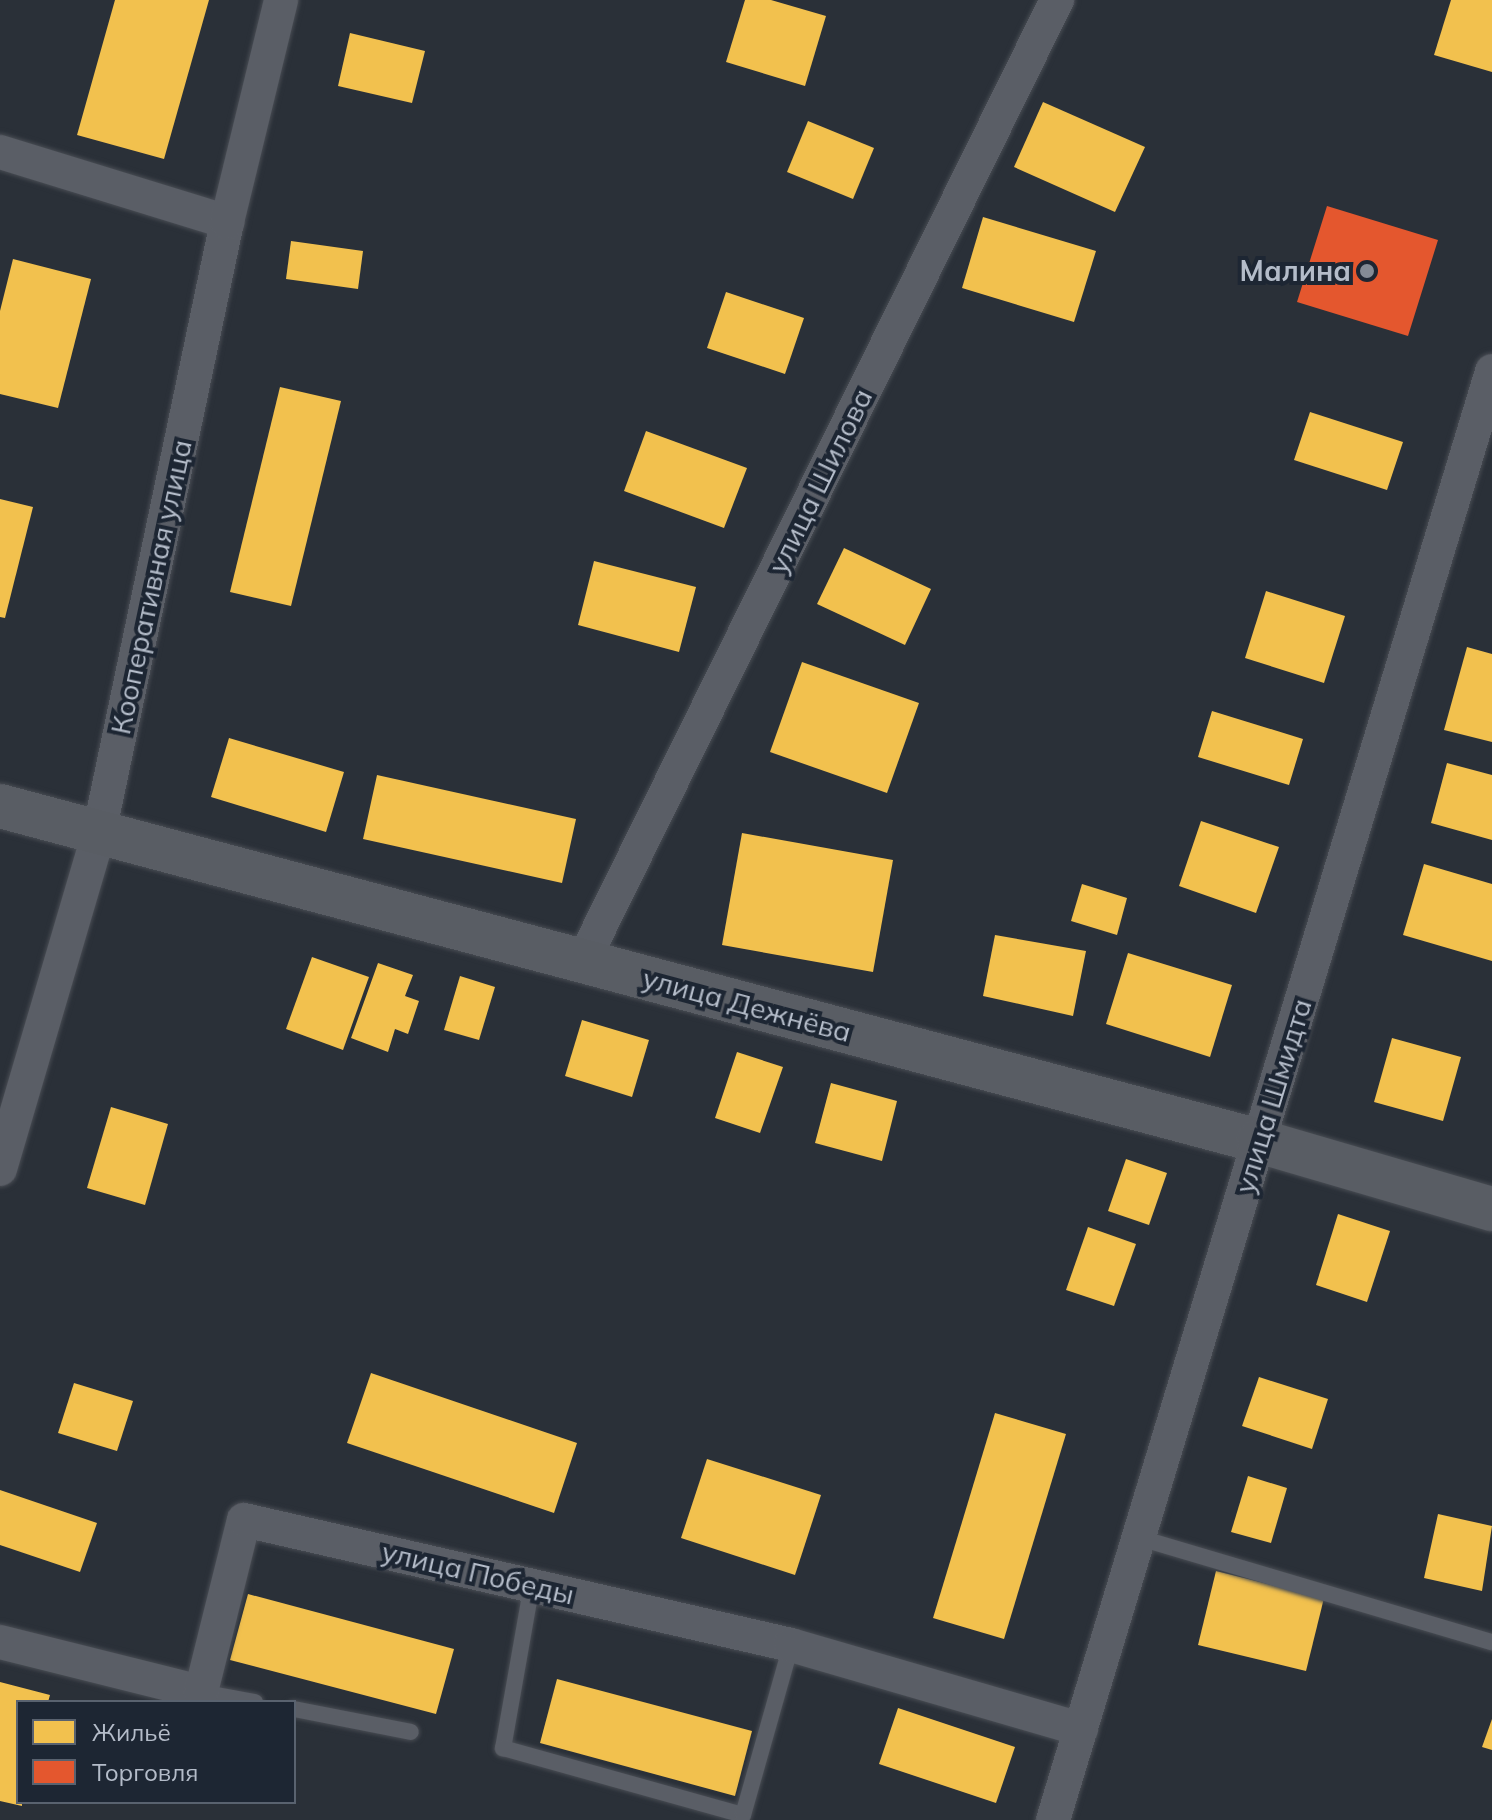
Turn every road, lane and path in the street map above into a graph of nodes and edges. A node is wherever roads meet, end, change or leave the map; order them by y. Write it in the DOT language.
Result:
graph roads {
  1 [pos="281,0"];
  2 [pos="1057,0"];
  3 [pos="0,152"];
  4 [pos="227,222"];
  5 [pos="1492,371"];
  6 [pos="0,806"];
  7 [pos="99,833"];
  8 [pos="583,961"];
  9 [pos="1259,1141"];
  10 [pos="0,1169"];
  11 [pos="1492,1209"];
  12 [pos="1140,1538"];
  13 [pos="532,1584"];
  14 [pos="0,1642"];
  15 [pos="1492,1642"];
  16 [pos="791,1645"];
  17 [pos="201,1692"];
  18 [pos="244,1700"];
  19 [pos="296,1709"];
  20 [pos="1081,1729"];
  21 [pos="411,1732"];
  22 [pos="1053,1820"];
  1 -- 4 [label="street, Кооперативная улица"];
  2 -- 8 [label="street, улица Шилова"];
  3 -- 4 [label="street"];
  4 -- 7 [label="street, Кооперативная улица"];
  5 -- 9 [label="street, улица Шмидта"];
  6 -- 7 [label="main road, улица Дежнёва"];
  7 -- 8 [label="main road, улица Дежнёва"];
  7 -- 10 [label="street, Кооперативная улица"];
  8 -- 9 [label="main road, улица Дежнёва"];
  9 -- 11 [label="main road, улица Дежнёва"];
  9 -- 12 [label="street, улица Шмидта"];
  12 -- 15 [label="lane"];
  12 -- 20 [label="street, улица Шмидта"];
  13 -- 16 [label="street, улица Победы"];
  13 -- 16 [label="lane"];
  13 -- 17 [label="street, улица Победы"];
  14 -- 17 [label="street"];
  16 -- 20 [label="street, улица Победы"];
  17 -- 18 [label="lane"];
  19 -- 21 [label="lane"];
  20 -- 22 [label="street, улица Шмидта"];
}
